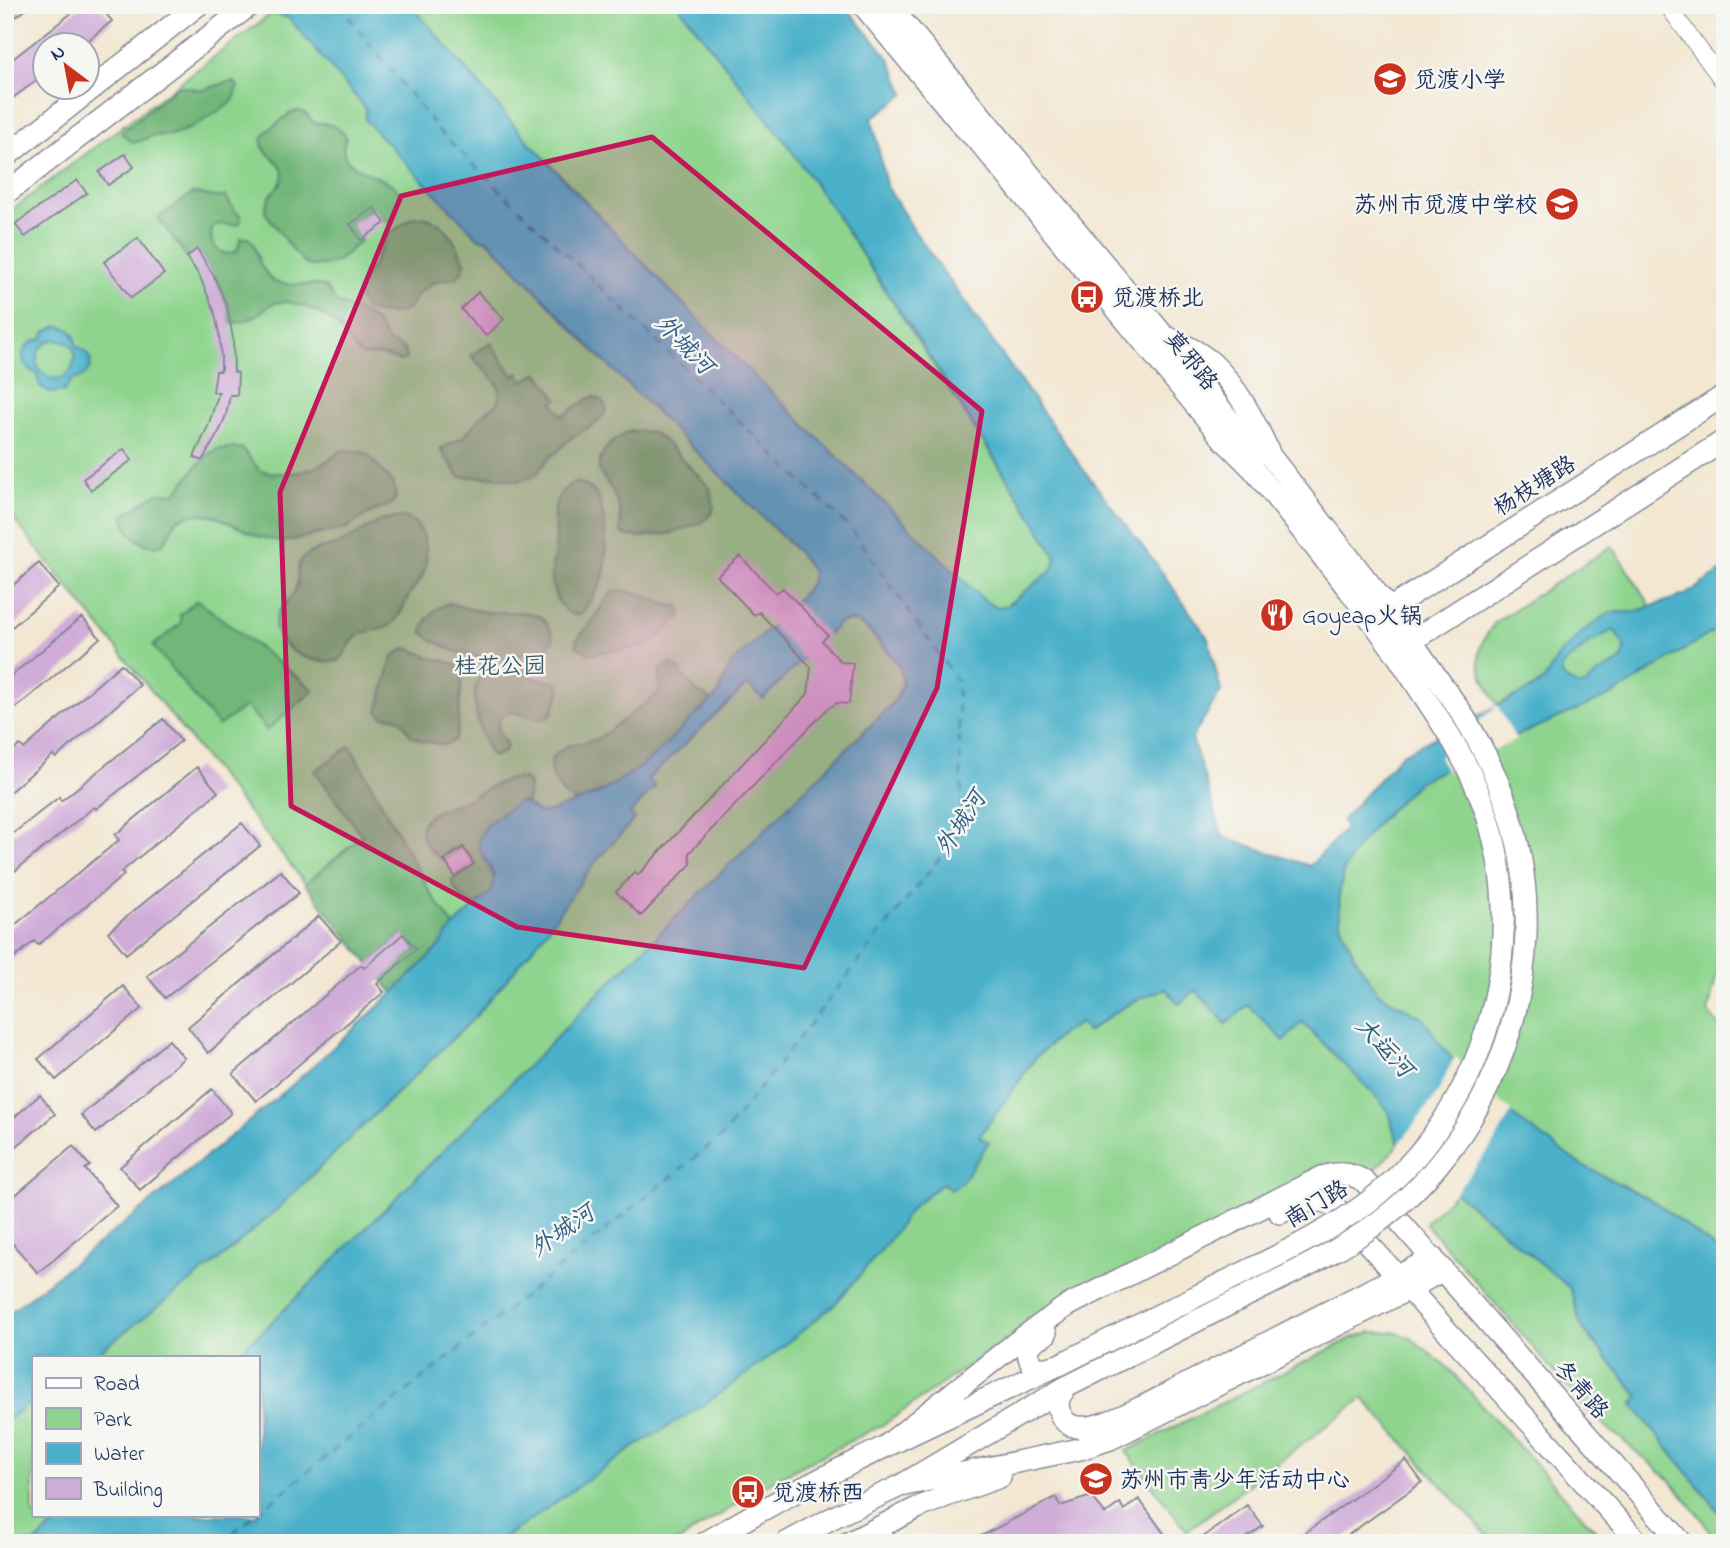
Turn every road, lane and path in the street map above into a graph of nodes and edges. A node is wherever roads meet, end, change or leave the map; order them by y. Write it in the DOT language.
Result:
graph roads {
  1 [pos="198,5"];
  2 [pos="250,5"];
  3 [pos="863,5"];
  4 [pos="889,5"];
  5 [pos="1667,5"];
  6 [pos="1725,84"];
  7 [pos="5,157"];
  8 [pos="5,194"];
  9 [pos="1725,395"];
  10 [pos="1725,440"];
  11 [pos="1381,615"];
  12 [pos="1403,646"];
  13 [pos="1438,1264"];
  14 [pos="1403,1283"];
  15 [pos="1059,1365"];
  16 [pos="1068,1386"];
  17 [pos="886,1446"];
  18 [pos="1080,1450"];
  19 [pos="900,1486"];
  20 [pos="722,1538"];
  21 [pos="786,1543"];
  22 [pos="848,1543"];
  23 [pos="1639,1543"];
  24 [pos="1682,1543"];
  1 -- 7 [label="main road"];
  2 -- 8 [label="main road"];
  3 -- 11 [label="main road, 莫邪路"];
  4 -- 11 [label="main road, 莫邪路"];
  5 -- 6 [label="street"];
  9 -- 11 [label="main road, 杨枝塘路"];
  10 -- 12 [label="main road"];
  11 -- 12 [label="main road, 南门路"];
  12 -- 15 [label="main road, 南门路, bridge"];
  12 -- 16 [label="main road, 南门路, bridge"];
  13 -- 14 [label="main road"];
  13 -- 17 [label="main road, 冬青路"];
  13 -- 24 [label="main road, 冬青路"];
  14 -- 15 [label="main road"];
  14 -- 16 [label="main road"];
  14 -- 18 [label="main road"];
  14 -- 23 [label="main road"];
  15 -- 17 [label="main road, 南门路"];
  16 -- 19 [label="main road, 南门路"];
  17 -- 20 [label="main road, 南门路"];
  18 -- 19 [label="main road"];
  18 -- 22 [label="main road"];
  19 -- 21 [label="main road, 南门路"];
}
